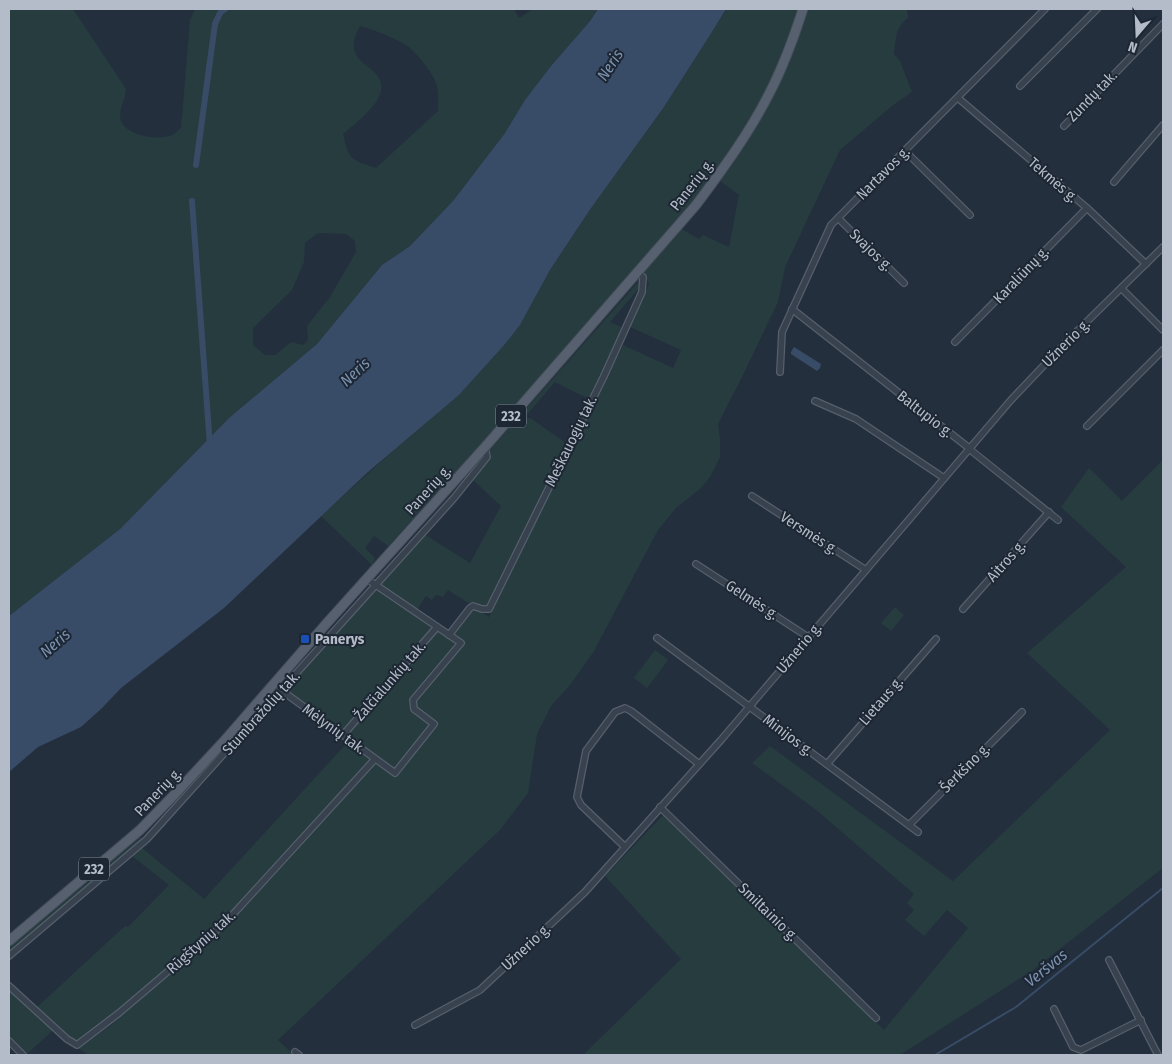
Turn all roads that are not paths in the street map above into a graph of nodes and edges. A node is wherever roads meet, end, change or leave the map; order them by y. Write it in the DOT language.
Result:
graph roads {
  1 [pos="803,9"];
  2 [pos="1044,9"];
  3 [pos="1097,9"];
  4 [pos="1163,24"];
  5 [pos="1020,86"];
  6 [pos="958,98"];
  7 [pos="1163,125"];
  8 [pos="1064,126"];
  9 [pos="905,151"];
  10 [pos="1114,182"];
  11 [pos="1087,208"];
  12 [pos="970,215"];
  13 [pos="838,218"];
  14 [pos="1163,247"];
  15 [pos="1146,264"];
  16 [pos="637,272"];
  17 [pos="904,283"];
  18 [pos="1121,288"];
  19 [pos="792,309"];
  20 [pos="1163,330"];
  21 [pos="955,342"];
  22 [pos="1163,350"];
  23 [pos="780,372"];
  24 [pos="815,401"];
  25 [pos="1087,426"];
  26 [pos="485,447"];
  27 [pos="969,448"];
  28 [pos="944,478"];
  29 [pos="752,496"];
  30 [pos="1048,512"];
  31 [pos="1058,520"];
  32 [pos="696,564"];
  33 [pos="866,570"];
  34 [pos="367,579"];
  35 [pos="376,584"];
  36 [pos="963,609"];
  37 [pos="437,627"];
  38 [pos="450,635"];
  39 [pos="808,636"];
  40 [pos="657,638"];
  41 [pos="936,639"];
  42 [pos="278,687"];
  43 [pos="750,706"];
  44 [pos="1022,712"];
  45 [pos="343,735"];
  46 [pos="375,759"];
  47 [pos="699,764"];
  48 [pos="826,764"];
  49 [pos="660,807"];
  50 [pos="909,825"];
  51 [pos="918,832"];
  52 [pos="624,846"];
  53 [pos="9,940"];
  54 [pos="9,956"];
  55 [pos="1110,960"];
  56 [pos="9,986"];
  57 [pos="1054,1009"];
  58 [pos="876,1018"];
  59 [pos="1141,1020"];
  60 [pos="415,1026"];
  61 [pos="9,1041"];
  62 [pos="23,1055"];
  63 [pos="1158,1055"];
  1 -- 16 [label="main road, Panerių g. / 232"];
  2 -- 6 [label="street, Nartavos g."];
  3 -- 5 [label="street"];
  4 -- 8 [label="street, Zundų tak."];
  6 -- 9 [label="street, Nartavos g."];
  6 -- 11 [label="street, Tekmės g."];
  7 -- 10 [label="street"];
  9 -- 12 [label="street"];
  9 -- 13 [label="street, Nartavos g."];
  11 -- 15 [label="street, Tekmės g."];
  11 -- 21 [label="street, Karaliūnų g."];
  13 -- 17 [label="street, Svajos g."];
  13 -- 19 [label="street, Nartavos g."];
  14 -- 15 [label="street, Užnerio g."];
  15 -- 18 [label="street, Užnerio g."];
  16 -- 26 [label="main road, Panerių g. / 232"];
  16 -- 38 [label="street, Meškauogių tak."];
  18 -- 20 [label="street"];
  18 -- 27 [label="street, Užnerio g."];
  19 -- 23 [label="street, Nartavos g."];
  19 -- 27 [label="street, Baltupio g."];
  22 -- 25 [label="street"];
  24 -- 28 [label="street"];
  26 -- 34 [label="main road, Panerių g. / 232"];
  26 -- 35 [label="street, Stumbražolių tak."];
  27 -- 28 [label="street, Užnerio g."];
  27 -- 30 [label="street, Baltupio g."];
  28 -- 33 [label="street, Užnerio g."];
  29 -- 33 [label="street, Versmės g."];
  30 -- 31 [label="street, Baltupio g."];
  30 -- 36 [label="street, Aitros g."];
  32 -- 39 [label="street, Gelmės g."];
  33 -- 39 [label="street, Užnerio g."];
  34 -- 35 [label="street"];
  34 -- 42 [label="main road, Panerių g. / 232"];
  35 -- 37 [label="street"];
  35 -- 42 [label="street, Stumbražolių tak."];
  37 -- 38 [label="street"];
  37 -- 45 [label="street, Žalčialunkių tak."];
  38 -- 46 [label="street, Mėlynių tak."];
  39 -- 43 [label="street, Užnerio g."];
  40 -- 43 [label="street, Minijos g."];
  41 -- 48 [label="street, Lietaus g."];
  42 -- 45 [label="street, Mėlynių tak."];
  42 -- 53 [label="main road, Panerių g. / 232"];
  42 -- 54 [label="street, Stumbražolių tak."];
  43 -- 47 [label="street, Užnerio g."];
  43 -- 48 [label="street, Minijos g."];
  44 -- 50 [label="street, Šerkšno g."];
  45 -- 46 [label="street, Mėlynių tak."];
  46 -- 56 [label="street, Rūgštynių tak."];
  47 -- 49 [label="street, Užnerio g."];
  47 -- 52 [label="street"];
  48 -- 50 [label="street, Minijos g."];
  49 -- 52 [label="street, Užnerio g."];
  49 -- 58 [label="street, Smiltainio g."];
  50 -- 51 [label="street, Minijos g."];
  52 -- 60 [label="street, Užnerio g."];
  55 -- 59 [label="street"];
  57 -- 59 [label="street"];
  59 -- 63 [label="street"];
  61 -- 62 [label="street"];
}
